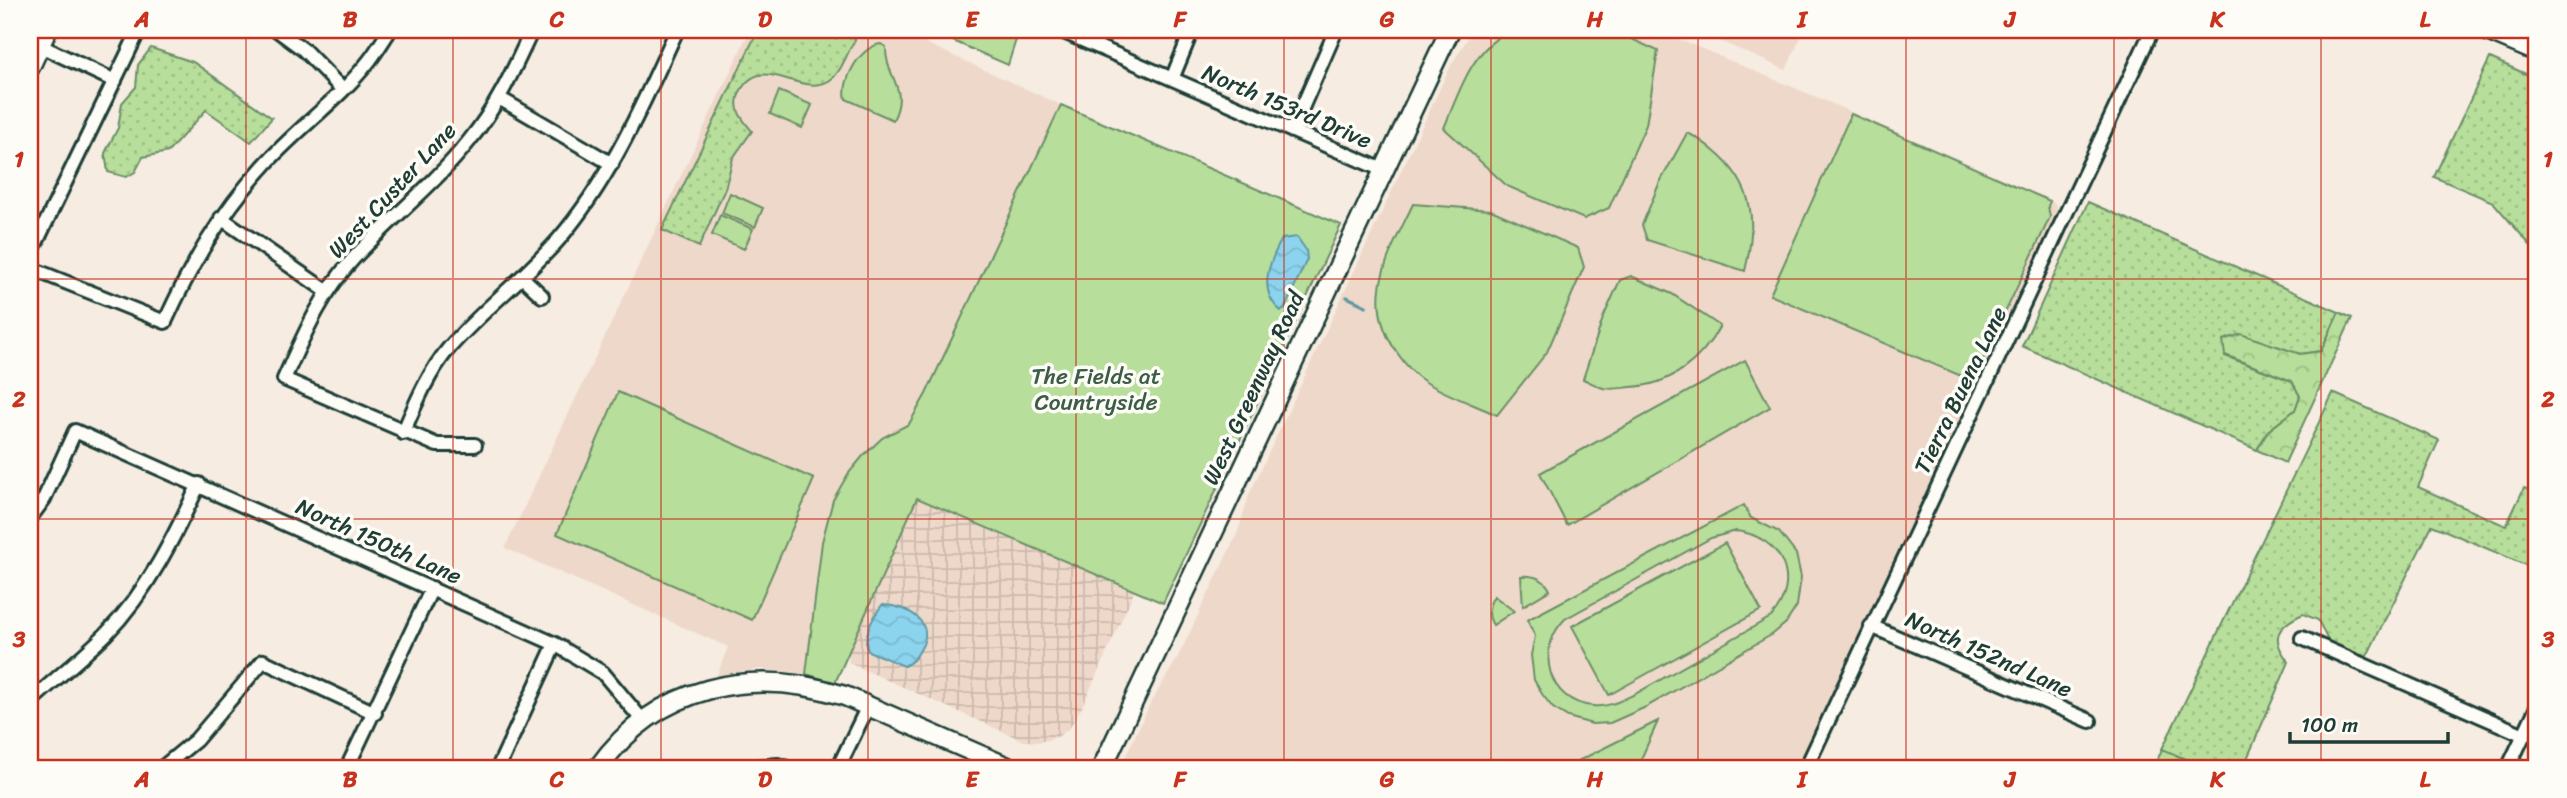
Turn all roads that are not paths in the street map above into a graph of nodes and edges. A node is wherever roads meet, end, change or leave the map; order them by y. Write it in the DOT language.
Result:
graph roads {
  1 [pos="139,30"];
  2 [pos="277,30"];
  3 [pos="390,30"];
  4 [pos="532,30"];
  5 [pos="677,30"];
  6 [pos="1059,30"];
  7 [pos="1192,30"];
  8 [pos="1336,30"];
  9 [pos="1450,30"];
  10 [pos="2152,30"];
  11 [pos="2485,30"];
  12 [pos="39,39"];
  13 [pos="2537,52"];
  14 [pos="30,67"];
  15 [pos="1172,79"];
  16 [pos="115,82"];
  17 [pos="342,89"];
  18 [pos="499,99"];
  19 [pos="1292,131"];
  20 [pos="612,164"];
  21 [pos="1383,170"];
  22 [pos="221,218"];
  23 [pos="30,262"];
  24 [pos="30,268"];
  25 [pos="522,277"];
  26 [pos="328,292"];
  27 [pos="542,296"];
  28 [pos="403,433"];
  29 [pos="475,445"];
  30 [pos="199,484"];
  31 [pos="30,518"];
  32 [pos="432,588"];
  33 [pos="1871,625"];
  34 [pos="2302,638"];
  35 [pos="555,644"];
  36 [pos="30,702"];
  37 [pos="868,706"];
  38 [pos="2537,707"];
  39 [pos="375,713"];
  40 [pos="643,721"];
  41 [pos="2090,721"];
  42 [pos="2524,735"];
  43 [pos="162,768"];
  44 [pos="347,768"];
  45 [pos="498,768"];
  46 [pos="598,768"];
  47 [pos="742,768"];
  48 [pos="787,768"];
  49 [pos="838,768"];
  50 [pos="1010,768"];
  51 [pos="1102,768"];
  52 [pos="1806,768"];
  53 [pos="2508,768"];
  1 -- 16 [label="street"];
  2 -- 17 [label="street"];
  3 -- 17 [label="street"];
  4 -- 18 [label="street, West Custer Lane"];
  5 -- 20 [label="street"];
  6 -- 15 [label="street, North 153rd Drive"];
  7 -- 15 [label="street"];
  8 -- 19 [label="street"];
  9 -- 21 [label="main road, West Greenway Road"];
  10 -- 33 [label="street, Tierra Buena Lane"];
  11 -- 13 [label="main road"];
  12 -- 14 [label="main road"];
  12 -- 16 [label="street"];
  15 -- 19 [label="street, North 153rd Drive"];
  16 -- 23 [label="street"];
  17 -- 22 [label="street"];
  18 -- 20 [label="street"];
  18 -- 26 [label="street, West Custer Lane"];
  19 -- 21 [label="street, North 153rd Drive"];
  20 -- 25 [label="street"];
  21 -- 51 [label="main road, West Greenway Road"];
  22 -- 24 [label="street"];
  22 -- 26 [label="street"];
  25 -- 27 [label="street"];
  25 -- 28 [label="street"];
  26 -- 28 [label="street, West Custer Lane"];
  28 -- 29 [label="street"];
  30 -- 31 [label="street, North 150th Lane"];
  30 -- 32 [label="street, North 150th Lane"];
  30 -- 36 [label="street"];
  32 -- 35 [label="street, North 150th Lane"];
  32 -- 39 [label="street"];
  33 -- 41 [label="street, North 152nd Lane"];
  33 -- 52 [label="street, Tierra Buena Lane"];
  34 -- 42 [label="street"];
  35 -- 40 [label="street, North 150th Lane"];
  35 -- 45 [label="street"];
  37 -- 40 [label="main road"];
  37 -- 49 [label="street"];
  37 -- 50 [label="main road"];
  38 -- 42 [label="street"];
  39 -- 43 [label="street"];
  39 -- 44 [label="street"];
  40 -- 46 [label="main road"];
  42 -- 53 [label="street"];
  47 -- 48 [label="street"];
}
